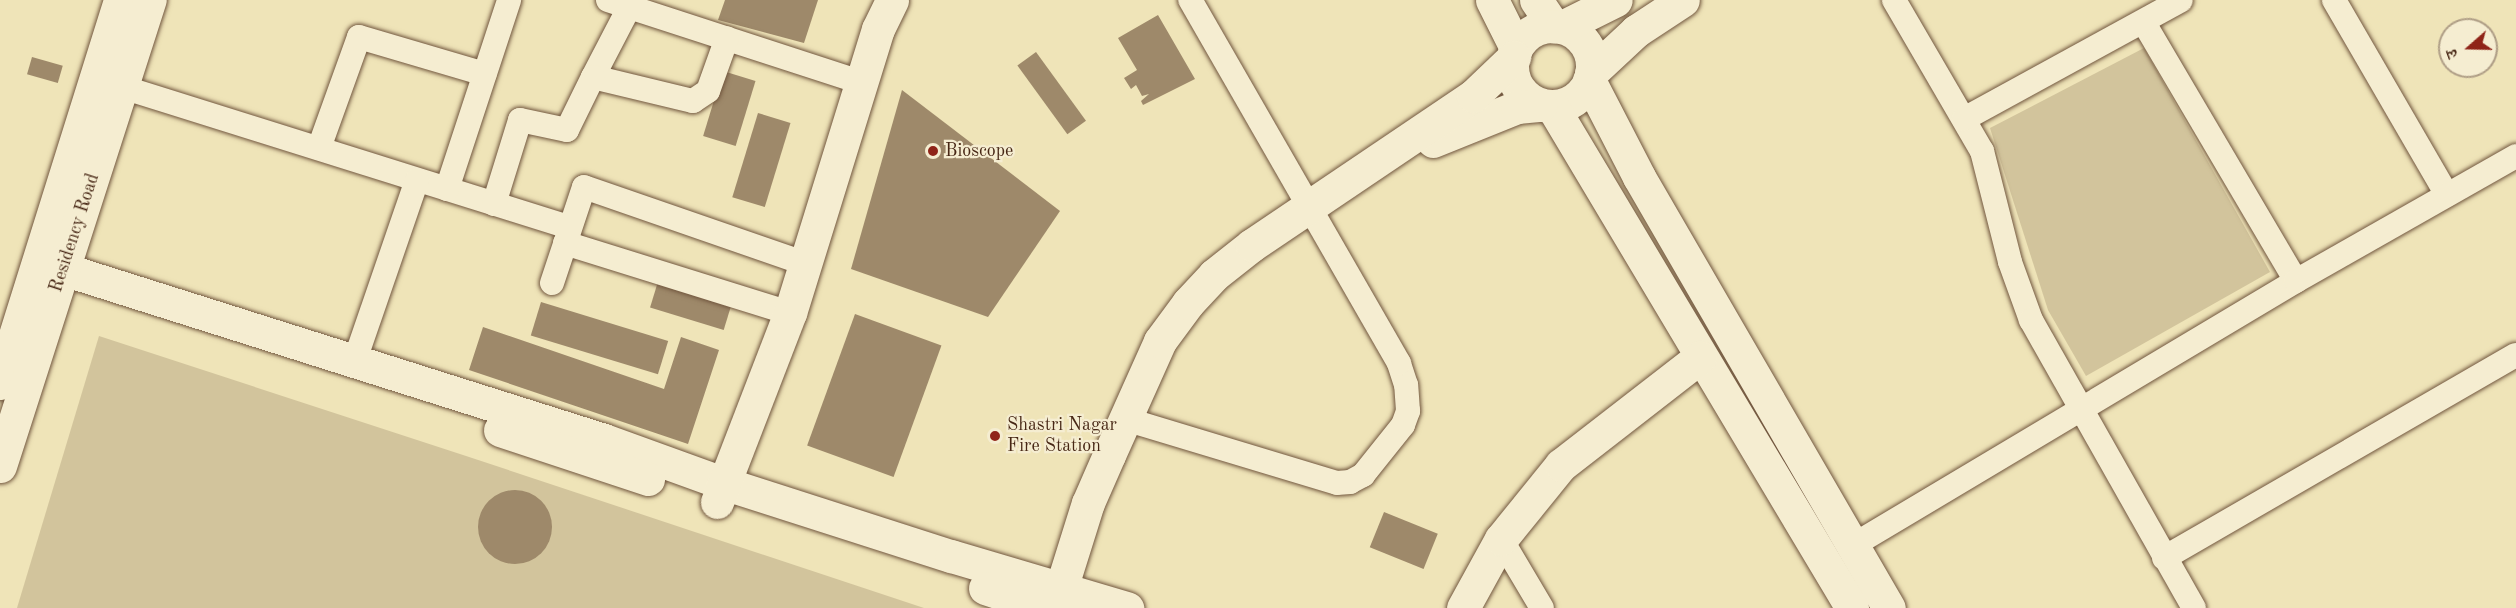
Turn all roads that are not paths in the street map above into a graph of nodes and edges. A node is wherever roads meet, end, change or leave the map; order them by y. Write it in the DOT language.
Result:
graph roads {
  1 [pos="120,0"];
  2 [pos="150,0"];
  3 [pos="509,0"];
  4 [pos="608,0"];
  5 [pos="892,0"];
  6 [pos="1190,0"];
  7 [pos="1492,0"];
  8 [pos="1536,0"];
  9 [pos="1616,0"];
  10 [pos="1683,0"];
  11 [pos="1894,0"];
  12 [pos="2181,0"];
  13 [pos="2334,0"];
  14 [pos="632,3"];
  15 [pos="2144,23"];
  16 [pos="1558,27"];
  17 [pos="727,38"];
  18 [pos="1515,52"];
  19 [pos="485,74"];
  20 [pos="592,77"];
  21 [pos="1590,77"];
  22 [pos="863,83"];
  23 [pos="122,87"];
  24 [pos="1547,106"];
  25 [pos="1964,119"];
  26 [pos="319,148"];
  27 [pos="1389,156"];
  28 [pos="2516,156"];
  29 [pos="417,180"];
  30 [pos="447,189"];
  31 [pos="2447,195"];
  32 [pos="494,204"];
  33 [pos="1310,208"];
  34 [pos="567,235"];
  35 [pos="806,264"];
  36 [pos="60,278"];
  37 [pos="2296,281"];
  38 [pos="552,283"];
  39 [pos="790,313"];
  40 [pos="2516,355"];
  41 [pos="1700,357"];
  42 [pos="355,360"];
  43 [pos="0,383"];
  44 [pos="2079,409"];
  45 [pos="1125,419"];
  46 [pos="0,466"];
  47 [pos="720,492"];
  48 [pos="1501,539"];
  49 [pos="1852,546"];
  50 [pos="2164,558"];
  51 [pos="1054,601"];
  52 [pos="1127,608"];
  53 [pos="1463,608"];
  54 [pos="1542,608"];
  55 [pos="1852,608"];
  56 [pos="1889,608"];
  57 [pos="2194,608"];
  1 -- 43 [label="street, Residency Road"];
  2 -- 23 [label="street, Residency Road"];
  3 -- 19 [label="street"];
  4 -- 14 [label="street"];
  5 -- 22 [label="street"];
  6 -- 33 [label="street"];
  7 -- 18 [label="street"];
  8 -- 16 [label="street"];
  9 -- 16 [label="street"];
  10 -- 21 [label="street"];
  11 -- 25 [label="street"];
  12 -- 15 [label="street"];
  13 -- 31 [label="street"];
  14 -- 17 [label="street"];
  14 -- 20 [label="street"];
  15 -- 25 [label="street"];
  15 -- 37 [label="street"];
  16 -- 18 [label="street"];
  16 -- 21 [label="street"];
  17 -- 20 [label="street"];
  17 -- 22 [label="street"];
  18 -- 24 [label="street"];
  18 -- 27 [label="street"];
  19 -- 26 [label="street"];
  19 -- 30 [label="street"];
  20 -- 32 [label="street"];
  21 -- 24 [label="street"];
  21 -- 49 [label="street"];
  22 -- 35 [label="street"];
  23 -- 26 [label="street"];
  23 -- 36 [label="street, Residency Road"];
  24 -- 27 [label="street"];
  24 -- 41 [label="street"];
  25 -- 44 [label="street"];
  26 -- 29 [label="street"];
  27 -- 33 [label="street"];
  28 -- 31 [label="street"];
  29 -- 30 [label="street"];
  29 -- 42 [label="street"];
  30 -- 32 [label="street"];
  31 -- 37 [label="street"];
  32 -- 34 [label="street"];
  33 -- 45 [label="street"];
  33 -- 45 [label="street"];
  34 -- 35 [label="street"];
  34 -- 38 [label="street"];
  34 -- 39 [label="street"];
  35 -- 39 [label="street"];
  36 -- 42 [label="street"];
  36 -- 46 [label="street, Residency Road"];
  36 -- 47 [label="street"];
  37 -- 44 [label="street"];
  39 -- 47 [label="street"];
  40 -- 50 [label="street"];
  41 -- 48 [label="street"];
  41 -- 55 [label="street"];
  42 -- 47 [label="street"];
  44 -- 49 [label="street"];
  44 -- 50 [label="street"];
  45 -- 51 [label="street"];
  47 -- 51 [label="street"];
  48 -- 53 [label="street"];
  48 -- 54 [label="street"];
  49 -- 56 [label="street"];
  50 -- 57 [label="street"];
  51 -- 52 [label="street"];
}
